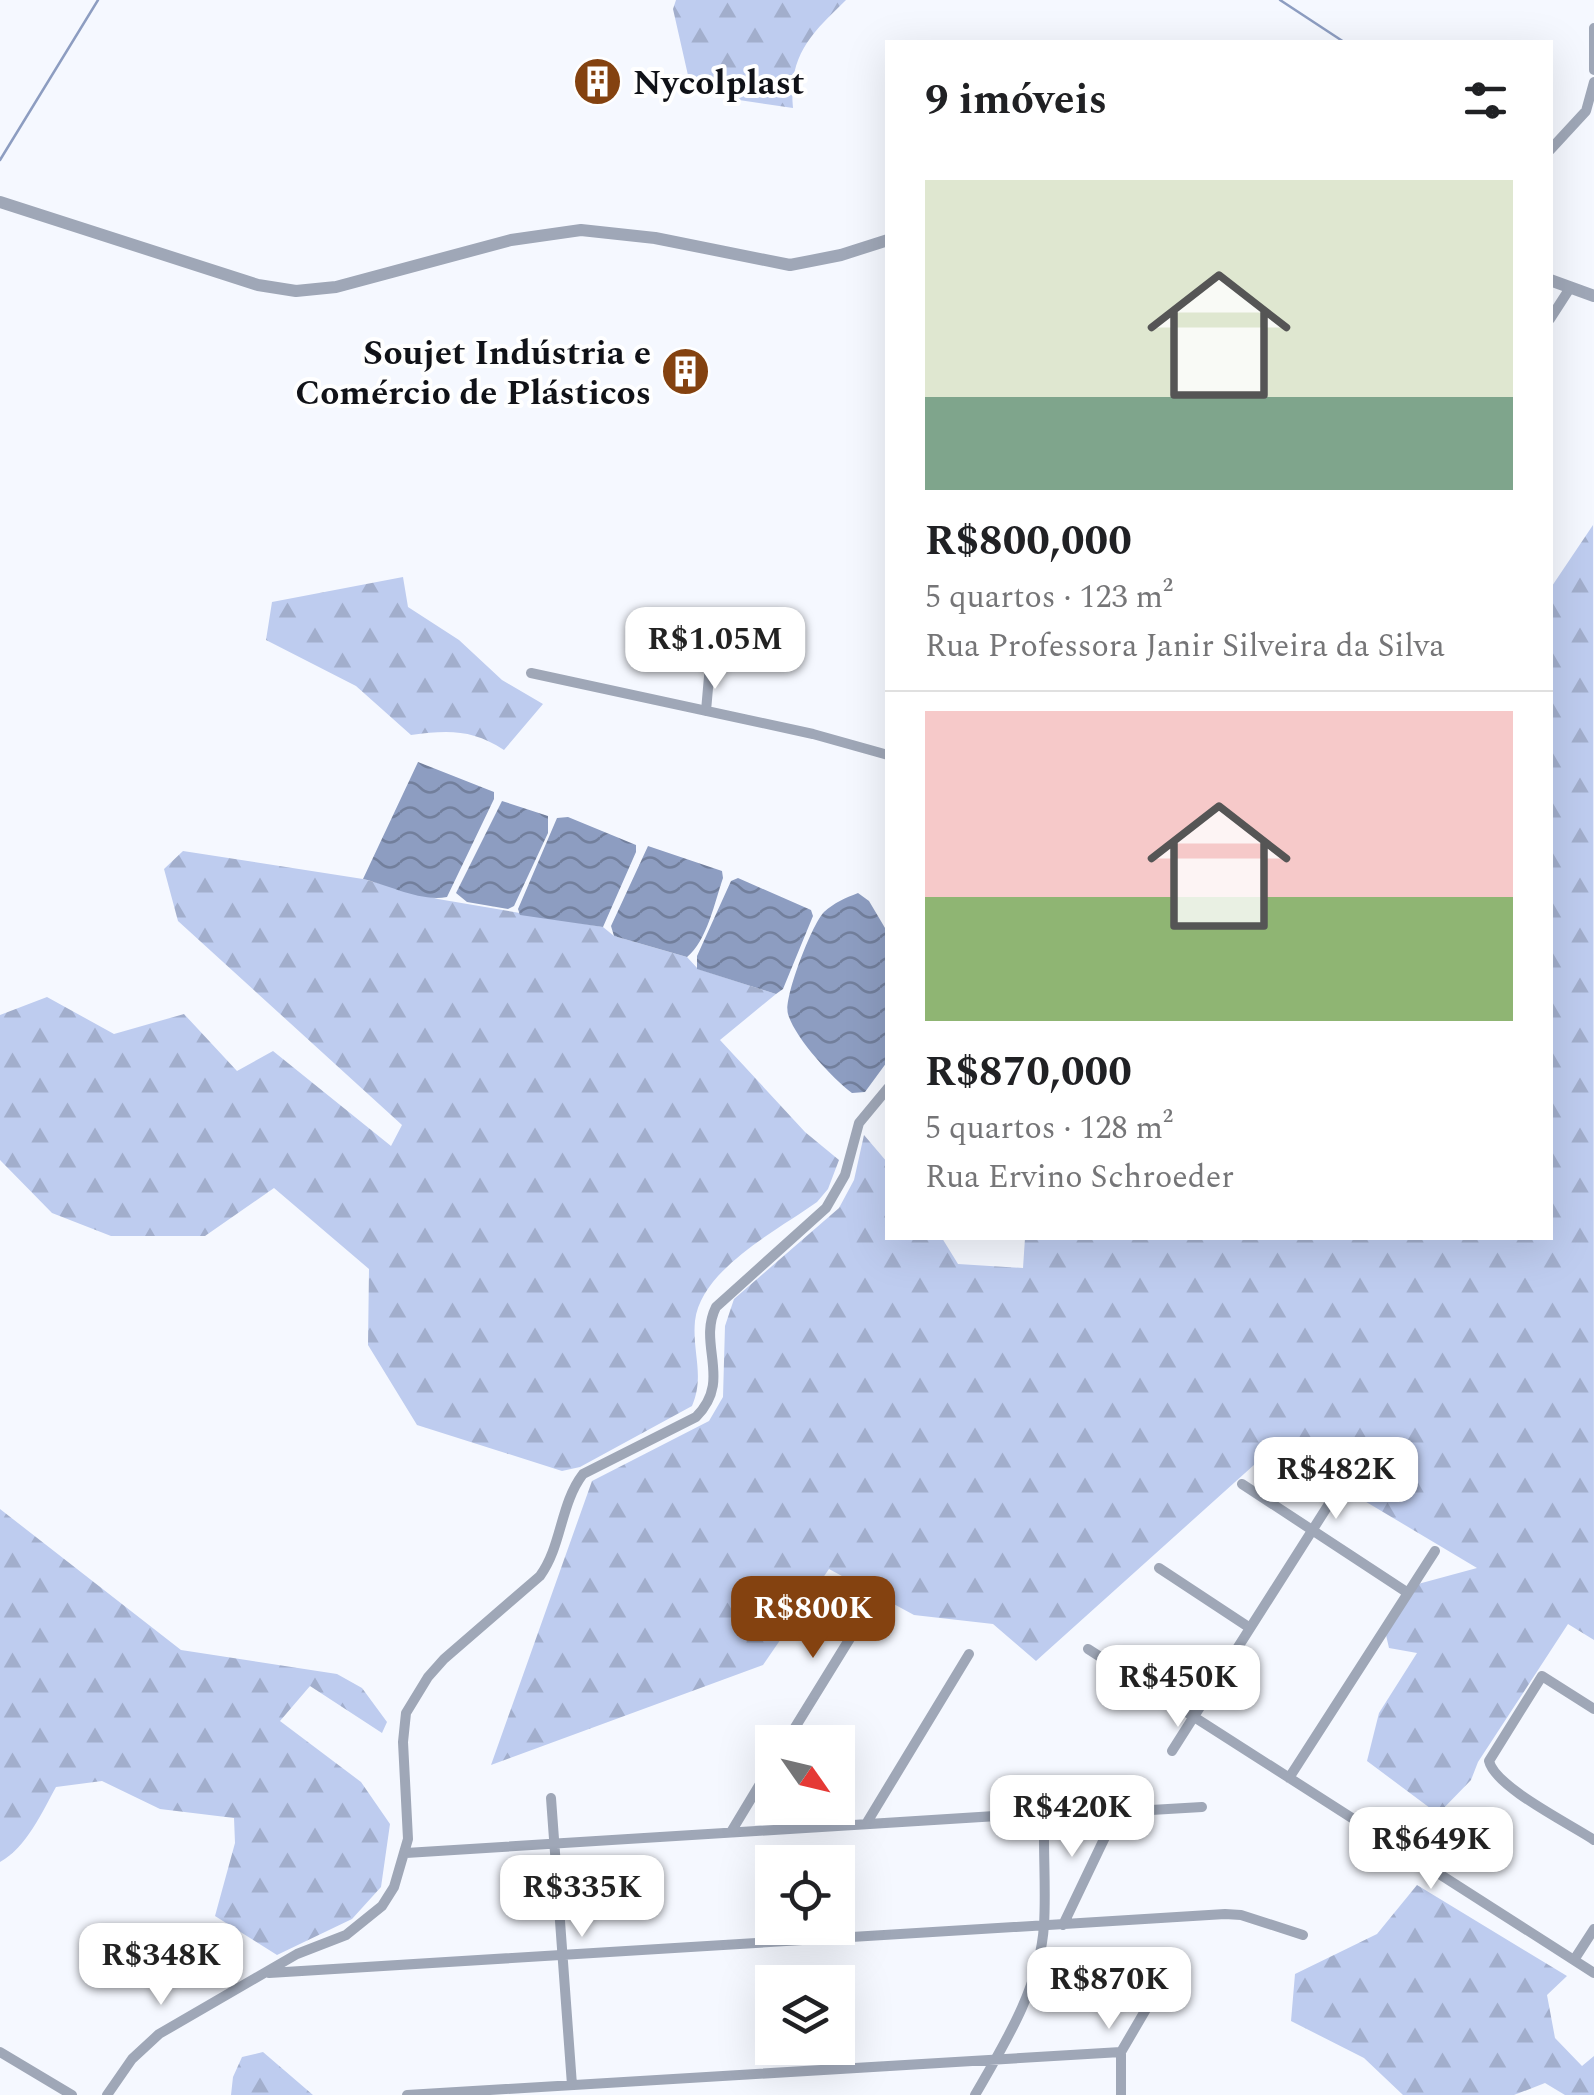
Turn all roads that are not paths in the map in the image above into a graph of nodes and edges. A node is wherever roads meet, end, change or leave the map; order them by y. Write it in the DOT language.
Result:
graph roads {
  1 [pos="1594,28"];
  2 [pos="1594,70"];
  3 [pos="1594,82"];
  4 [pos="1553,147"];
  5 [pos="0,202"];
  6 [pos="885,241"];
  7 [pos="1553,281"];
  8 [pos="1570,288"];
  9 [pos="1594,296"];
  10 [pos="1553,314"];
  11 [pos="712,642"];
  12 [pos="531,673"];
  13 [pos="706,711"];
  14 [pos="885,755"];
  15 [pos="885,1092"];
  16 [pos="1242,1484"];
  17 [pos="1336,1494"];
  18 [pos="1313,1530"];
  19 [pos="1436,1551"];
  20 [pos="1159,1568"];
  21 [pos="1408,1593"];
  22 [pos="873,1601"];
  23 [pos="1250,1628"];
  24 [pos="1088,1649"];
  25 [pos="969,1654"];
  26 [pos="1594,1709"];
  27 [pos="1194,1717"];
  28 [pos="796,1725"];
  29 [pos="1172,1750"];
  30 [pos="1289,1778"];
  31 [pos="1048,1780"];
  32 [pos="755,1792"];
  33 [pos="551,1798"];
  34 [pos="1202,1808"];
  35 [pos="1044,1813"];
  36 [pos="866,1824"];
  37 [pos="731,1832"];
  38 [pos="1594,1840"];
  39 [pos="554,1844"];
  40 [pos="406,1853"];
  41 [pos="1063,1926"];
  42 [pos="1044,1927"];
  43 [pos="1594,1928"];
  44 [pos="1303,1935"];
  45 [pos="563,1956"];
  46 [pos="1574,1960"];
  47 [pos="1594,1973"];
  48 [pos="264,1974"];
  49 [pos="1159,1987"];
  50 [pos="0,2052"];
  51 [pos="1121,2052"];
  52 [pos="996,2059"];
  53 [pos="572,2085"];
  54 [pos="72,2095"];
  55 [pos="107,2095"];
  56 [pos="407,2095"];
  57 [pos="976,2095"];
  58 [pos="1122,2095"];
  1 -- 2 [label="street"];
  3 -- 4 [label="street"];
  5 -- 6 [label="street"];
  7 -- 8 [label="street"];
  8 -- 9 [label="street"];
  8 -- 10 [label="street"];
  11 -- 13 [label="street"];
  12 -- 13 [label="street"];
  13 -- 14 [label="street"];
  15 -- 40 [label="street"];
  16 -- 18 [label="street"];
  17 -- 18 [label="street"];
  18 -- 21 [label="street"];
  18 -- 23 [label="street"];
  19 -- 21 [label="street"];
  20 -- 23 [label="street"];
  21 -- 30 [label="street"];
  22 -- 28 [label="street"];
  23 -- 27 [label="street"];
  24 -- 27 [label="street"];
  25 -- 36 [label="street"];
  26 -- 38 [label="street"];
  27 -- 29 [label="street"];
  27 -- 30 [label="street"];
  30 -- 46 [label="street"];
  31 -- 35 [label="street"];
  32 -- 37 [label="street"];
  33 -- 39 [label="street"];
  34 -- 41 [label="street"];
  35 -- 36 [label="street"];
  35 -- 42 [label="street"];
  36 -- 37 [label="street"];
  37 -- 39 [label="street"];
  39 -- 40 [label="street"];
  39 -- 45 [label="street"];
  40 -- 48 [label="street"];
  41 -- 42 [label="street"];
  41 -- 44 [label="street"];
  42 -- 45 [label="street"];
  42 -- 52 [label="street"];
  43 -- 46 [label="street"];
  45 -- 48 [label="street"];
  45 -- 53 [label="street"];
  46 -- 47 [label="street"];
  48 -- 55 [label="street"];
  49 -- 51 [label="street"];
  50 -- 54 [label="street"];
  51 -- 52 [label="street"];
  51 -- 58 [label="street"];
  52 -- 53 [label="street"];
  52 -- 57 [label="street"];
  53 -- 56 [label="street"];
}
